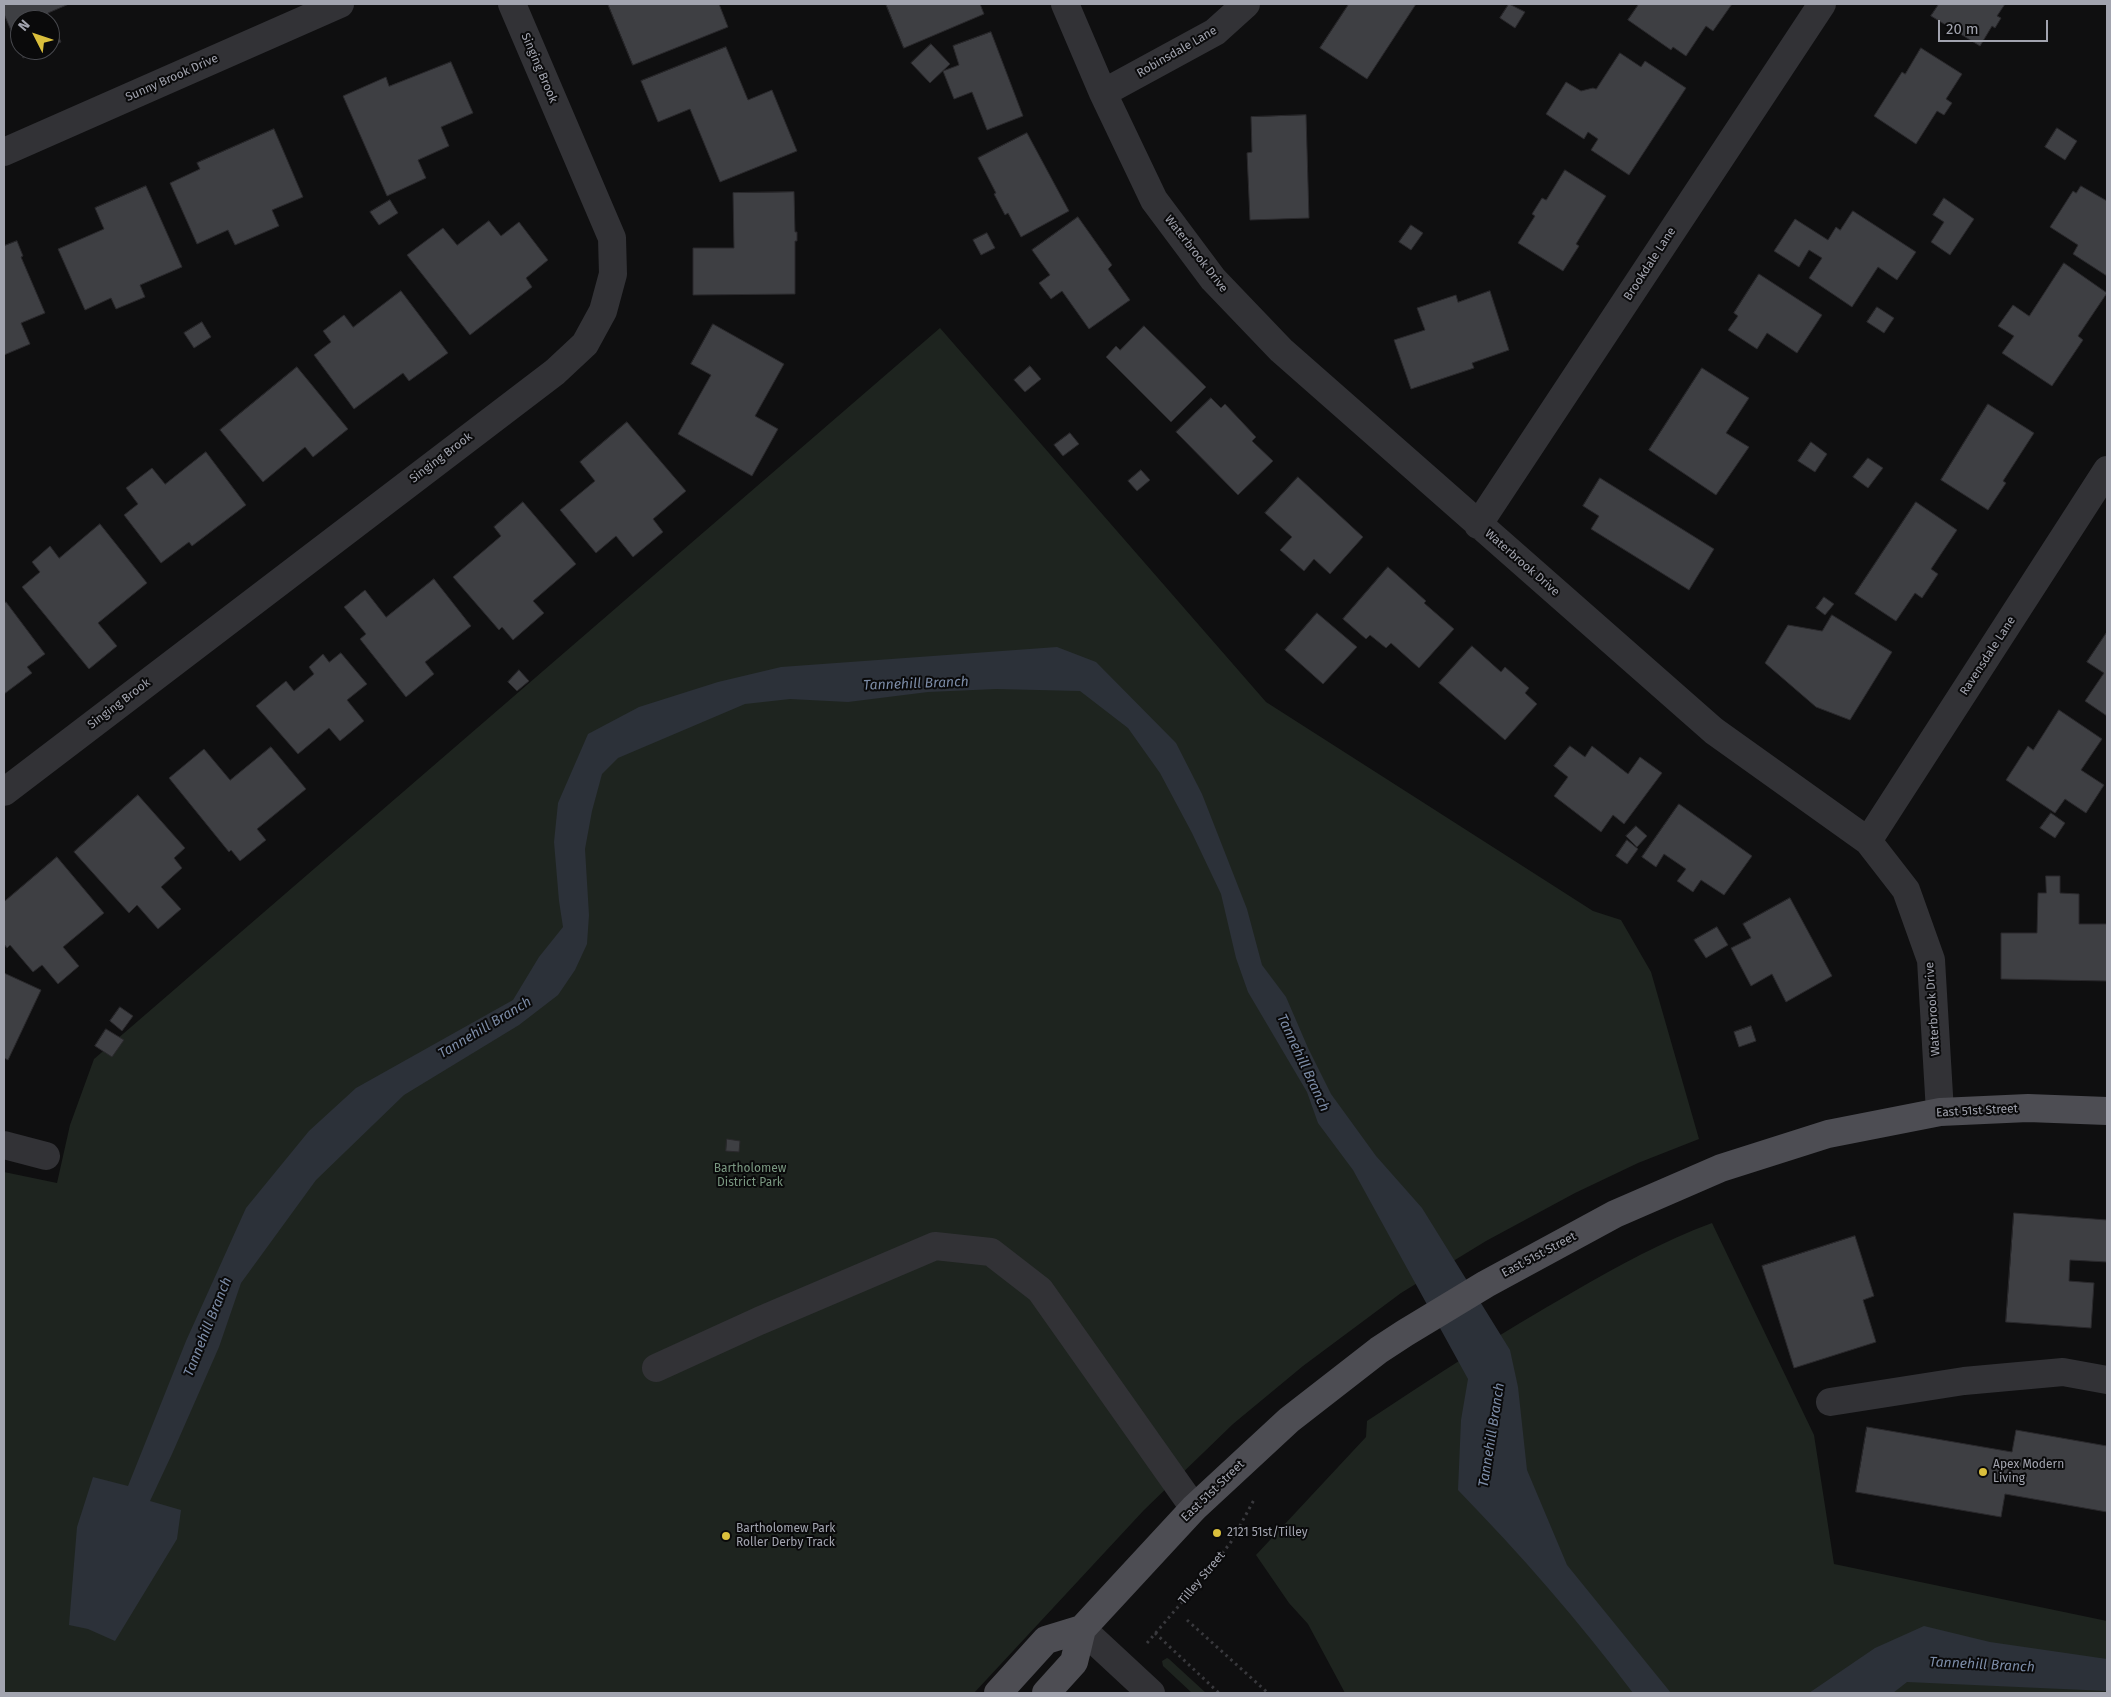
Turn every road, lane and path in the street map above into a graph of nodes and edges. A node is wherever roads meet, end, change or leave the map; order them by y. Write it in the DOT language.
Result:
graph roads {
  1 [pos="340,4"];
  2 [pos="512,4"];
  3 [pos="1064,4"];
  4 [pos="1246,4"];
  5 [pos="1822,4"];
  6 [pos="1104,94"];
  7 [pos="4,152"];
  8 [pos="2107,470"];
  9 [pos="1478,525"];
  10 [pos="4,792"];
  11 [pos="1868,841"];
  12 [pos="2107,1111"];
  13 [pos="1940,1112"];
  14 [pos="4,1145"];
  15 [pos="46,1156"];
  16 [pos="656,1368"];
  17 [pos="2107,1380"];
  18 [pos="1830,1402"];
  19 [pos="1260,1490"];
  20 [pos="1194,1508"];
  21 [pos="1187,1620"];
  22 [pos="1082,1629"];
  23 [pos="1155,1633"];
  24 [pos="1141,1649"];
  25 [pos="998,1693"];
  26 [pos="1046,1693"];
  27 [pos="1151,1693"];
  28 [pos="1219,1693"];
  29 [pos="1268,1693"];
  1 -- 7 [label="street, Sunny Brook Drive"];
  2 -- 10 [label="street, Singing Brook"];
  3 -- 6 [label="street, Waterbrook Drive"];
  4 -- 6 [label="street, Robinsdale Lane"];
  5 -- 9 [label="street, Brookdale Lane"];
  6 -- 9 [label="street, Waterbrook Drive"];
  8 -- 11 [label="street, Ravensdale Lane"];
  9 -- 11 [label="street, Waterbrook Drive"];
  11 -- 13 [label="street, Waterbrook Drive"];
  12 -- 13 [label="main road, East 51st Street"];
  13 -- 20 [label="main road, East 51st Street"];
  14 -- 15 [label="street"];
  16 -- 20 [label="street"];
  17 -- 18 [label="street"];
  19 -- 23 [label="path, Tilley Street"];
  20 -- 22 [label="main road, East 51st Street"];
  21 -- 29 [label="path"];
  22 -- 25 [label="main road"];
  22 -- 26 [label="main road, East 51st Street"];
  22 -- 27 [label="street"];
  23 -- 24 [label="path, Tilley Street"];
  23 -- 28 [label="path"];
}
